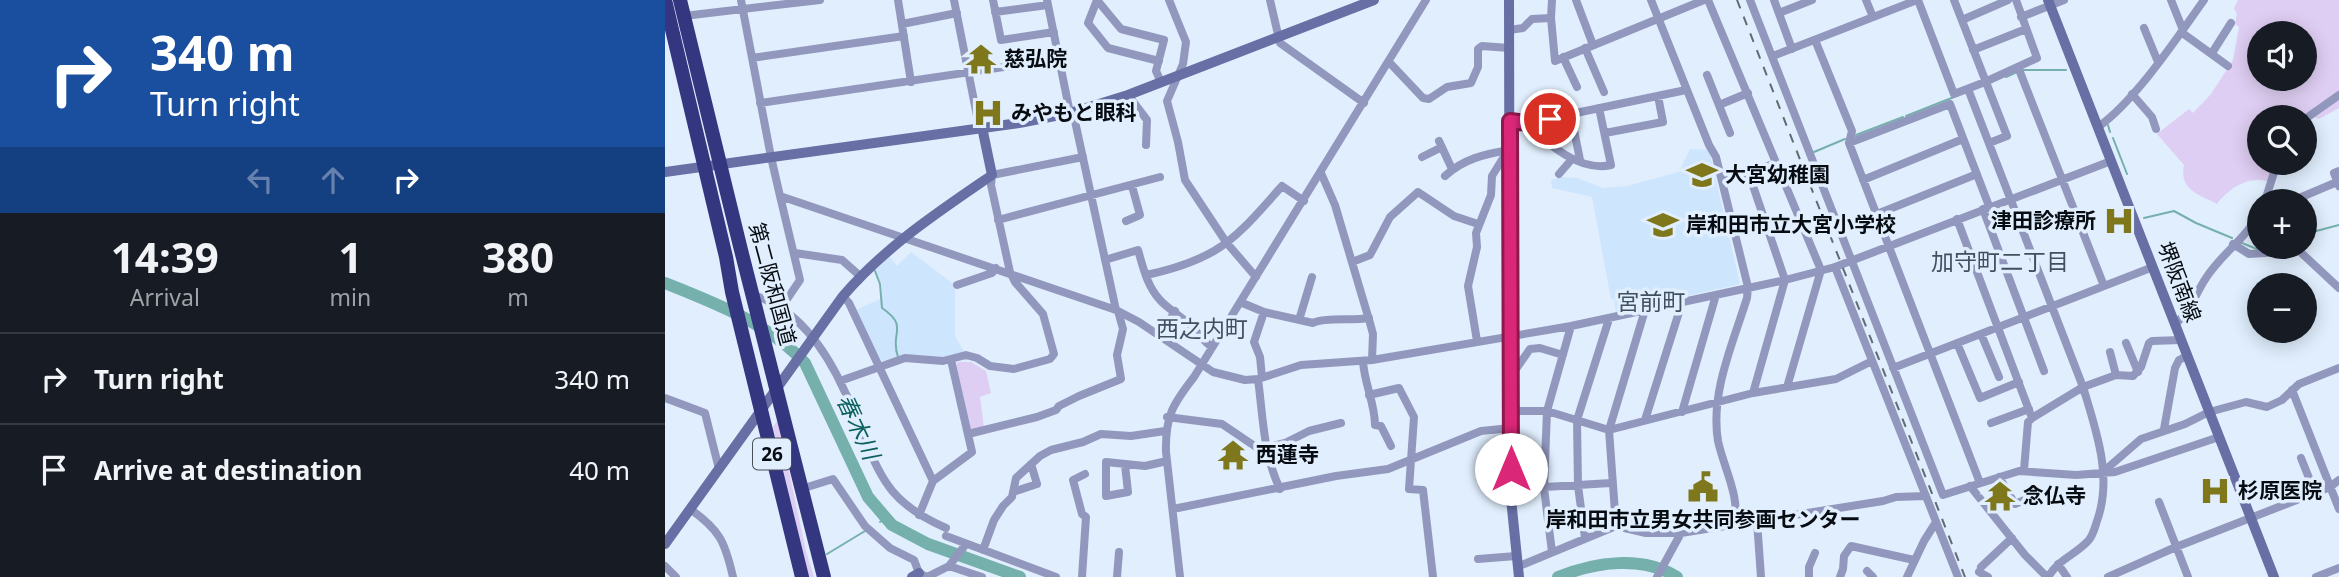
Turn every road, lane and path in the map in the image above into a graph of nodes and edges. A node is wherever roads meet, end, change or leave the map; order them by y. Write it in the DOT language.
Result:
graph roads {
  1 [pos="665,0"];
  2 [pos="680,0"];
  3 [pos="820,0"];
  4 [pos="898,0"];
  5 [pos="954,0"];
  6 [pos="993,0"];
  7 [pos="1097,0"];
  8 [pos="1169,0"];
  9 [pos="1271,0"];
  10 [pos="1374,0"];
  11 [pos="1426,0"];
  12 [pos="1509,0"];
  13 [pos="1552,0"];
  14 [pos="1576,0"];
  15 [pos="1651,0"];
  16 [pos="1706,0"];
  17 [pos="1751,0"];
  18 [pos="1774,0"];
  19 [pos="1812,0"];
  20 [pos="1866,0"];
  21 [pos="1918,0"];
  22 [pos="1954,0"];
  23 [pos="2008,0"];
  24 [pos="2015,0"];
  25 [pos="2063,0"];
  26 [pos="2171,0"];
  27 [pos="2204,0"];
  28 [pos="1048,2"];
  29 [pos="2049,3"];
  30 [pos="742,4"];
  31 [pos="995,12"];
  32 [pos="957,13"];
  33 [pos="1779,13"];
  34 [pos="1873,17"];
  35 [pos="2021,17"];
  36 [pos="673,18"];
  37 [pos="1551,18"];
  38 [pos="1658,18"];
  39 [pos="1962,20"];
  40 [pos="902,23"];
  41 [pos="2231,23"];
  42 [pos="2027,29"];
  43 [pos="1509,30"];
  44 [pos="2182,31"];
  45 [pos="1054,32"];
  46 [pos="2143,32"];
  47 [pos="904,36"];
  48 [pos="1278,37"];
  49 [pos="1815,40"];
  50 [pos="1589,47"];
  51 [pos="1509,48"];
  52 [pos="1792,48"];
  53 [pos="1973,50"];
  54 [pos="2212,53"];
  55 [pos="1773,56"];
  56 [pos="1563,57"];
  57 [pos="752,58"];
  58 [pos="1059,60"];
  59 [pos="1159,61"];
  60 [pos="1389,62"];
  61 [pos="2158,62"];
  62 [pos="2228,66"];
  63 [pos="2018,67"];
  64 [pos="969,74"];
  65 [pos="1707,75"];
  66 [pos="1177,76"];
  67 [pos="911,82"];
  68 [pos="1161,82"];
  69 [pos="1985,82"];
  70 [pos="1577,87"];
  71 [pos="1968,89"];
  72 [pos="1686,90"];
  73 [pos="1604,92"];
  74 [pos="1748,93"];
  75 [pos="2132,94"];
  76 [pos="1128,95"];
  77 [pos="2339,95"];
  78 [pos="1658,96"];
  79 [pos="760,103"];
  80 [pos="1364,103"];
  81 [pos="1719,105"];
  82 [pos="1599,108"];
  83 [pos="2317,111"];
  84 [pos="1071,113"];
  85 [pos="1571,114"];
  86 [pos="1510,121"];
  87 [pos="1528,123"];
  88 [pos="2098,127"];
  89 [pos="982,128"];
  90 [pos="2156,129"];
  91 [pos="1605,133"];
  92 [pos="1730,133"];
  93 [pos="1963,139"];
  94 [pos="1849,143"];
  95 [pos="1989,143"];
  96 [pos="1146,145"];
  97 [pos="1509,150"];
  98 [pos="1422,156"];
  99 [pos="771,157"];
  100 [pos="1083,157"];
  101 [pos="1576,160"];
  102 [pos="2112,161"];
  103 [pos="1776,163"];
  104 [pos="712,165"];
  105 [pos="1452,169"];
  106 [pos="2339,170"];
  107 [pos="665,172"];
  108 [pos="1321,173"];
  109 [pos="1559,174"];
  110 [pos="1749,174"];
  111 [pos="1977,174"];
  112 [pos="992,175"];
  113 [pos="1444,176"];
  114 [pos="1160,177"];
  115 [pos="2063,178"];
  116 [pos="1863,180"];
  117 [pos="1722,182"];
  118 [pos="2338,184"];
  119 [pos="1132,186"];
  120 [pos="2317,192"];
  121 [pos="1092,195"];
  122 [pos="781,196"];
  123 [pos="2011,198"];
  124 [pos="1304,201"];
  125 [pos="1986,208"];
  126 [pos="1877,214"];
  127 [pos="1957,219"];
  128 [pos="998,220"];
  129 [pos="1126,220"];
  130 [pos="1478,224"];
  131 [pos="2247,230"];
  132 [pos="903,237"];
  133 [pos="1226,242"];
  134 [pos="2233,244"];
  135 [pos="1888,246"];
  136 [pos="795,253"];
  137 [pos="1105,260"];
  138 [pos="1851,261"];
  139 [pos="1352,262"];
  140 [pos="1835,267"];
  141 [pos="2153,267"];
  142 [pos="996,268"];
  143 [pos="1821,270"];
  144 [pos="1010,272"];
  145 [pos="1146,275"];
  146 [pos="860,276"];
  147 [pos="1256,277"];
  148 [pos="1312,277"];
  149 [pos="1784,280"];
  150 [pos="957,285"];
  151 [pos="2104,286"];
  152 [pos="1748,287"];
  153 [pos="2339,288"];
  154 [pos="1716,295"];
  155 [pos="843,296"];
  156 [pos="754,300"];
  157 [pos="1240,302"];
  158 [pos="1679,302"];
  159 [pos="2052,305"];
  160 [pos="781,308"];
  161 [pos="1646,310"];
  162 [pos="1117,311"];
  163 [pos="1175,311"];
  164 [pos="1264,312"];
  165 [pos="2025,316"];
  166 [pos="1369,318"];
  167 [pos="1609,319"];
  168 [pos="1299,320"];
  169 [pos="2175,324"];
  170 [pos="1571,326"];
  171 [pos="1998,327"];
  172 [pos="1982,334"];
  173 [pos="1160,336"];
  174 [pos="1511,336"];
  175 [pos="2181,340"];
  176 [pos="1478,341"];
  177 [pos="811,342"];
  178 [pos="1957,343"];
  179 [pos="2126,343"];
  180 [pos="1212,347"];
  181 [pos="1931,353"];
  182 [pos="1563,355"];
  183 [pos="2109,356"];
  184 [pos="2187,356"];
  185 [pos="951,360"];
  186 [pos="1367,360"];
  187 [pos="1872,361"];
  188 [pos="1201,364"];
  189 [pos="879,368"];
  190 [pos="1893,368"];
  191 [pos="2339,368"];
  192 [pos="2045,371"];
  193 [pos="2138,372"];
  194 [pos="2116,375"];
  195 [pos="1511,376"];
  196 [pos="1999,377"];
  197 [pos="1260,378"];
  198 [pos="840,381"];
  199 [pos="2019,382"];
  200 [pos="1787,387"];
  201 [pos="2083,387"];
  202 [pos="777,389"];
  203 [pos="2292,390"];
  204 [pos="1753,393"];
  205 [pos="1369,395"];
  206 [pos="665,398"];
  207 [pos="1719,402"];
  208 [pos="762,411"];
  209 [pos="1511,411"];
  210 [pos="1547,411"];
  211 [pos="1682,412"];
  212 [pos="2209,412"];
  213 [pos="2031,413"];
  214 [pos="1167,417"];
  215 [pos="1577,420"];
  216 [pos="1645,420"];
  217 [pos="1341,423"];
  218 [pos="1990,423"];
  219 [pos="1511,428"];
  220 [pos="1609,429"];
  221 [pos="2164,429"];
  222 [pos="1165,431"];
  223 [pos="968,434"];
  224 [pos="2219,437"];
  225 [pos="1391,446"];
  226 [pos="1267,447"];
  227 [pos="2301,458"];
  228 [pos="1411,459"];
  229 [pos="1167,461"];
  230 [pos="1031,464"];
  231 [pos="1125,466"];
  232 [pos="719,469"];
  233 [pos="2024,470"];
  234 [pos="2104,473"];
  235 [pos="1085,474"];
  236 [pos="1999,477"];
  237 [pos="2339,480"];
  238 [pos="933,481"];
  239 [pos="1611,483"];
  240 [pos="1980,483"];
  241 [pos="1578,486"];
  242 [pos="1971,486"];
  243 [pos="2330,487"];
  244 [pos="1544,488"];
  245 [pos="801,489"];
  246 [pos="1280,489"];
  247 [pos="1510,489"];
  248 [pos="1013,492"];
  249 [pos="2315,493"];
  250 [pos="2039,494"];
  251 [pos="1926,496"];
  252 [pos="2159,502"];
  253 [pos="690,509"];
  254 [pos="1174,509"];
  255 [pos="2339,509"];
  256 [pos="919,515"];
  257 [pos="2251,517"];
  258 [pos="1757,521"];
  259 [pos="1936,522"];
  260 [pos="1616,526"];
  261 [pos="1734,526"];
  262 [pos="1681,533"];
  263 [pos="1585,538"];
  264 [pos="2012,538"];
  265 [pos="665,544"];
  266 [pos="964,545"];
  267 [pos="2176,547"];
  268 [pos="983,550"];
  269 [pos="1119,552"];
  270 [pos="1552,552"];
  271 [pos="1815,553"];
  272 [pos="1478,559"];
  273 [pos="1913,560"];
  274 [pos="951,564"];
  275 [pos="2058,564"];
  276 [pos="665,566"];
  277 [pos="1517,567"];
  278 [pos="2339,568"];
  279 [pos="1983,572"];
  280 [pos="916,575"];
  281 [pos="936,575"];
  282 [pos="676,577"];
  283 [pos="733,577"];
  284 [pos="802,577"];
  285 [pos="824,577"];
  286 [pos="982,577"];
  287 [pos="1056,577"];
  288 [pos="1082,577"];
  289 [pos="1117,577"];
  290 [pos="1180,577"];
  291 [pos="1433,577"];
  292 [pos="1657,577"];
  293 [pos="1762,577"];
  294 [pos="1809,577"];
  295 [pos="1840,577"];
  296 [pos="1907,577"];
  297 [pos="1958,577"];
  298 [pos="2047,577"];
  299 [pos="2067,577"];
  300 [pos="2108,577"];
  301 [pos="2188,577"];
  302 [pos="2274,577"];
  303 [pos="2316,577"];
  1 -- 36 [label="highway, 第二阪和国道 / 26"];
  2 -- 36 [label="highway, 第二阪和国道 / 26"];
  3 -- 30 [label="street"];
  4 -- 40 [label="street"];
  5 -- 32 [label="street"];
  6 -- 31 [label="street"];
  7 -- 59 [label="street"];
  7 -- 59 [label="street"];
  8 -- 66 [label="street"];
  9 -- 48 [label="street"];
  10 -- 48 [label="street"];
  11 -- 60 [label="street"];
  12 -- 43 [label="street"];
  13 -- 37 [label="street"];
  14 -- 50 [label="street"];
  15 -- 38 [label="street"];
  16 -- 38 [label="street"];
  16 -- 74 [label="street"];
  17 -- 55 [label="street"];
  18 -- 33 [label="street"];
  19 -- 33 [label="street"];
  20 -- 34 [label="street"];
  21 -- 34 [label="street"];
  21 -- 71 [label="street"];
  22 -- 39 [label="street"];
  23 -- 39 [label="street"];
  24 -- 35 [label="street"];
  25 -- 29 [label="street"];
  26 -- 44 [label="street"];
  27 -- 44 [label="street"];
  28 -- 31 [label="street"];
  28 -- 45 [label="street"];
  29 -- 35 [label="street"];
  29 -- 88 [label="street, 堺阪南線"];
  30 -- 36 [label="street"];
  30 -- 57 [label="street"];
  31 -- 45 [label="street"];
  32 -- 40 [label="street"];
  32 -- 64 [label="street"];
  33 -- 52 [label="street"];
  34 -- 49 [label="street"];
  35 -- 42 [label="street"];
  36 -- 104 [label="highway, 第二阪和国道 / 26"];
  37 -- 43 [label="street"];
  37 -- 56 [label="street"];
  38 -- 50 [label="street"];
  38 -- 72 [label="street"];
  39 -- 53 [label="street"];
  40 -- 47 [label="street"];
  41 -- 54 [label="street"];
  42 -- 53 [label="street"];
  42 -- 63 [label="street"];
  43 -- 51 [label="street"];
  44 -- 54 [label="street"];
  44 -- 61 [label="street"];
  45 -- 58 [label="street"];
  46 -- 61 [label="street"];
  47 -- 57 [label="street"];
  47 -- 67 [label="street"];
  48 -- 66 [label="street"];
  48 -- 80 [label="street"];
  49 -- 52 [label="street"];
  49 -- 94 [label="street"];
  50 -- 56 [label="street"];
  50 -- 73 [label="street"];
  51 -- 60 [label="street"];
  51 -- 86 [label="street"];
  52 -- 55 [label="street"];
  53 -- 69 [label="street"];
  54 -- 62 [label="street"];
  55 -- 138 [label="street"];
  56 -- 70 [label="street"];
  57 -- 79 [label="street"];
  58 -- 64 [label="street"];
  58 -- 84 [label="street"];
  59 -- 68 [label="street"];
  60 -- 80 [label="street"];
  61 -- 75 [label="street"];
  63 -- 69 [label="street"];
  63 -- 115 [label="street"];
  64 -- 67 [label="street"];
  64 -- 89 [label="street"];
  65 -- 81 [label="street"];
  66 -- 68 [label="street"];
  66 -- 133 [label="street"];
  67 -- 79 [label="street"];
  68 -- 76 [label="street"];
  69 -- 71 [label="street"];
  69 -- 95 [label="street"];
  71 -- 95 [label="street"];
  72 -- 78 [label="street"];
  72 -- 117 [label="street"];
  74 -- 81 [label="street"];
  74 -- 103 [label="street"];
  75 -- 88 [label="street"];
  75 -- 90 [label="street"];
  76 -- 84 [label="street"];
  76 -- 96 [label="street"];
  77 -- 83 [label="street"];
  78 -- 82 [label="street"];
  78 -- 91 [label="street"];
  79 -- 99 [label="street"];
  80 -- 108 [label="street"];
  81 -- 92 [label="street"];
  82 -- 85 [label="street"];
  82 -- 91 [label="street"];
  84 -- 89 [label="street"];
  84 -- 100 [label="street"];
  85 -- 87 [label="street"];
  85 -- 101 [label="street"];
  86 -- 87 [label="street"];
  86 -- 97 [label="street"];
  87 -- 101 [label="street"];
  88 -- 102 [label="street, 堺阪南線"];
  89 -- 99 [label="street"];
  89 -- 112 [label="street"];
  91 -- 101 [label="street"];
  93 -- 94 [label="street"];
  93 -- 111 [label="street"];
  93 -- 116 [label="street"];
  94 -- 116 [label="street"];
  95 -- 123 [label="street"];
  97 -- 105 [label="street"];
  97 -- 130 [label="street"];
  97 -- 174 [label="street"];
  98 -- 105 [label="street"];
  99 -- 104 [label="street"];
  99 -- 122 [label="street"];
  100 -- 112 [label="street"];
  100 -- 121 [label="street"];
  101 -- 109 [label="street"];
  102 -- 115 [label="street"];
  102 -- 141 [label="street, 堺阪南線"];
  103 -- 110 [label="street"];
  103 -- 143 [label="street"];
  104 -- 107 [label="street"];
  104 -- 156 [label="highway, 第二阪和国道 / 26"];
  104 -- 208 [label="highway, 第二阪和国道 / 26"];
  105 -- 113 [label="street"];
  106 -- 118 [label="street"];
  108 -- 124 [label="street"];
  108 -- 139 [label="street"];
  110 -- 117 [label="street"];
  110 -- 149 [label="street"];
  111 -- 125 [label="street"];
  111 -- 126 [label="street"];
  112 -- 128 [label="street"];
  112 -- 132 [label="street"];
  114 -- 119 [label="street"];
  115 -- 123 [label="street"];
  115 -- 151 [label="street"];
  116 -- 126 [label="street"];
  117 -- 152 [label="street"];
  118 -- 120 [label="street"];
  119 -- 121 [label="street"];
  119 -- 129 [label="street"];
  121 -- 128 [label="street"];
  121 -- 137 [label="street"];
  122 -- 132 [label="street"];
  122 -- 136 [label="street"];
  123 -- 125 [label="street"];
  123 -- 159 [label="street"];
  124 -- 133 [label="street"];
  124 -- 147 [label="street"];
  125 -- 127 [label="street"];
  125 -- 165 [label="street"];
  126 -- 135 [label="street"];
  127 -- 135 [label="street"];
  127 -- 171 [label="street"];
  128 -- 144 [label="street"];
  130 -- 139 [label="street"];
  130 -- 176 [label="street"];
  131 -- 134 [label="street"];
  132 -- 142 [label="street"];
  132 -- 146 [label="street"];
  133 -- 145 [label="street"];
  133 -- 147 [label="street"];
  134 -- 153 [label="street"];
  134 -- 169 [label="street"];
  135 -- 138 [label="street"];
  135 -- 181 [label="street"];
  136 -- 146 [label="street"];
  136 -- 160 [label="street"];
  137 -- 145 [label="street"];
  137 -- 162 [label="street"];
  138 -- 140 [label="street"];
  138 -- 190 [label="street"];
  139 -- 166 [label="street"];
  140 -- 143 [label="street"];
  140 -- 187 [label="street"];
  141 -- 151 [label="street"];
  141 -- 169 [label="street, 堺阪南線"];
  142 -- 144 [label="street"];
  142 -- 150 [label="street"];
  143 -- 149 [label="street"];
  143 -- 200 [label="street"];
  144 -- 162 [label="street"];
  144 -- 185 [label="street"];
  145 -- 163 [label="street"];
  146 -- 155 [label="street"];
  147 -- 157 [label="street"];
  148 -- 168 [label="street"];
  149 -- 152 [label="street"];
  149 -- 204 [label="street"];
  151 -- 159 [label="street"];
  152 -- 154 [label="street"];
  152 -- 207 [label="street"];
  154 -- 158 [label="street"];
  154 -- 211 [label="street"];
  155 -- 177 [label="street"];
  155 -- 189 [label="street"];
  156 -- 160 [label="street"];
  156 -- 202 [label="highway, 第二阪和国道 / 26"];
  157 -- 164 [label="street"];
  157 -- 180 [label="street"];
  158 -- 161 [label="street"];
  158 -- 216 [label="street"];
  159 -- 165 [label="street"];
  159 -- 201 [label="street"];
  160 -- 177 [label="street"];
  161 -- 167 [label="street"];
  161 -- 220 [label="street"];
  162 -- 173 [label="street"];
  162 -- 223 [label="street"];
  163 -- 173 [label="street"];
  163 -- 180 [label="street"];
  164 -- 168 [label="street"];
  164 -- 197 [label="street"];
  165 -- 171 [label="street"];
  165 -- 192 [label="street"];
  166 -- 168 [label="street"];
  166 -- 186 [label="street"];
  167 -- 170 [label="street"];
  167 -- 215 [label="street"];
  169 -- 175 [label="street, 堺阪南線"];
  170 -- 174 [label="street"];
  170 -- 182 [label="street"];
  171 -- 172 [label="street"];
  171 -- 199 [label="street"];
  172 -- 178 [label="street"];
  172 -- 196 [label="street"];
  173 -- 188 [label="street"];
  174 -- 176 [label="street"];
  174 -- 195 [label="street"];
  175 -- 184 [label="street, 堺阪南線"];
  175 -- 193 [label="street"];
  176 -- 186 [label="street"];
  177 -- 198 [label="street"];
  177 -- 202 [label="street"];
  178 -- 181 [label="street"];
  178 -- 199 [label="street"];
  179 -- 193 [label="street"];
  180 -- 188 [label="street"];
  181 -- 190 [label="street"];
  181 -- 240 [label="street"];
  182 -- 195 [label="street"];
  182 -- 210 [label="street"];
  183 -- 194 [label="street"];
  184 -- 212 [label="street, 堺阪南線"];
  184 -- 221 [label="street"];
  185 -- 189 [label="street"];
  185 -- 223 [label="street"];
  186 -- 197 [label="street"];
  186 -- 205 [label="street"];
  187 -- 200 [label="street"];
  187 -- 251 [label="street"];
  188 -- 197 [label="street"];
  188 -- 214 [label="street"];
  189 -- 198 [label="street"];
  189 -- 238 [label="street"];
  190 -- 242 [label="street"];
  191 -- 203 [label="street"];
  193 -- 194 [label="street"];
  194 -- 201 [label="street"];
  195 -- 209 [label="street"];
  197 -- 226 [label="street"];
  198 -- 256 [label="street"];
  199 -- 213 [label="street"];
  200 -- 204 [label="street"];
  201 -- 213 [label="street"];
  201 -- 234 [label="street"];
  202 -- 208 [label="street"];
  202 -- 245 [label="highway, 第二阪和国道 / 26"];
  203 -- 212 [label="street"];
  203 -- 243 [label="street"];
  204 -- 207 [label="street"];
  205 -- 225 [label="street"];
  205 -- 228 [label="street"];
  206 -- 232 [label="street"];
  207 -- 211 [label="street"];
  207 -- 261 [label="street"];
  208 -- 232 [label="street"];
  208 -- 284 [label="highway, 第二阪和国道 / 26"];
  209 -- 210 [label="street"];
  209 -- 219 [label="street"];
  210 -- 215 [label="street"];
  210 -- 244 [label="street"];
  211 -- 216 [label="street"];
  212 -- 221 [label="street"];
  212 -- 224 [label="street, 堺阪南線"];
  213 -- 218 [label="street"];
  213 -- 233 [label="street"];
  214 -- 222 [label="street"];
  214 -- 226 [label="street"];
  215 -- 220 [label="street"];
  215 -- 241 [label="street"];
  216 -- 220 [label="street"];
  217 -- 226 [label="street"];
  219 -- 228 [label="street"];
  219 -- 247 [label="street"];
  220 -- 239 [label="street"];
  221 -- 234 [label="street"];
  222 -- 229 [label="street"];
  222 -- 230 [label="street"];
  223 -- 238 [label="street"];
  224 -- 234 [label="street"];
  224 -- 257 [label="street, 堺阪南線"];
  226 -- 246 [label="street"];
  227 -- 249 [label="street"];
  228 -- 246 [label="street"];
  228 -- 291 [label="street"];
  229 -- 231 [label="street"];
  229 -- 254 [label="street"];
  230 -- 248 [label="street"];
  230 -- 248 [label="street"];
  231 -- 231 [label="street"];
  232 -- 253 [label="street"];
  233 -- 234 [label="street"];
  233 -- 236 [label="street"];
  234 -- 275 [label="street"];
  235 -- 288 [label="street"];
  236 -- 240 [label="street"];
  236 -- 250 [label="street"];
  237 -- 243 [label="street"];
  238 -- 256 [label="street"];
  239 -- 241 [label="street"];
  239 -- 260 [label="street"];
  240 -- 242 [label="street"];
  241 -- 244 [label="street"];
  241 -- 263 [label="street"];
  242 -- 264 [label="street"];
  243 -- 249 [label="street"];
  243 -- 255 [label="street"];
  244 -- 247 [label="street"];
  244 -- 270 [label="street"];
  245 -- 280 [label="street"];
  245 -- 285 [label="highway, 第二阪和国道 / 26"];
  246 -- 254 [label="street"];
  247 -- 277 [label="street"];
  248 -- 268 [label="street"];
  249 -- 257 [label="street"];
  251 -- 258 [label="street"];
  251 -- 259 [label="street"];
  252 -- 267 [label="street"];
  253 -- 265 [label="street"];
  253 -- 283 [label="street"];
  254 -- 290 [label="street"];
  256 -- 266 [label="street"];
  257 -- 267 [label="street"];
  257 -- 302 [label="street, 堺阪南線"];
  258 -- 261 [label="street"];
  258 -- 293 [label="street"];
  259 -- 273 [label="street"];
  259 -- 297 [label="street"];
  260 -- 262 [label="street"];
  260 -- 263 [label="street"];
  261 -- 262 [label="street"];
  262 -- 292 [label="street"];
  263 -- 270 [label="street"];
  264 -- 279 [label="street"];
  264 -- 298 [label="street"];
  266 -- 268 [label="street"];
  266 -- 274 [label="street"];
  267 -- 300 [label="street"];
  267 -- 301 [label="street"];
  268 -- 287 [label="street"];
  269 -- 289 [label="street"];
  270 -- 277 [label="street"];
  271 -- 294 [label="street"];
  272 -- 277 [label="street"];
  273 -- 295 [label="street"];
  273 -- 296 [label="street"];
  274 -- 281 [label="street"];
  274 -- 286 [label="street"];
  275 -- 298 [label="street"];
  275 -- 299 [label="street"];
  276 -- 282 [label="street"];
  278 -- 303 [label="street"];
  280 -- 281 [label="street"];
}
